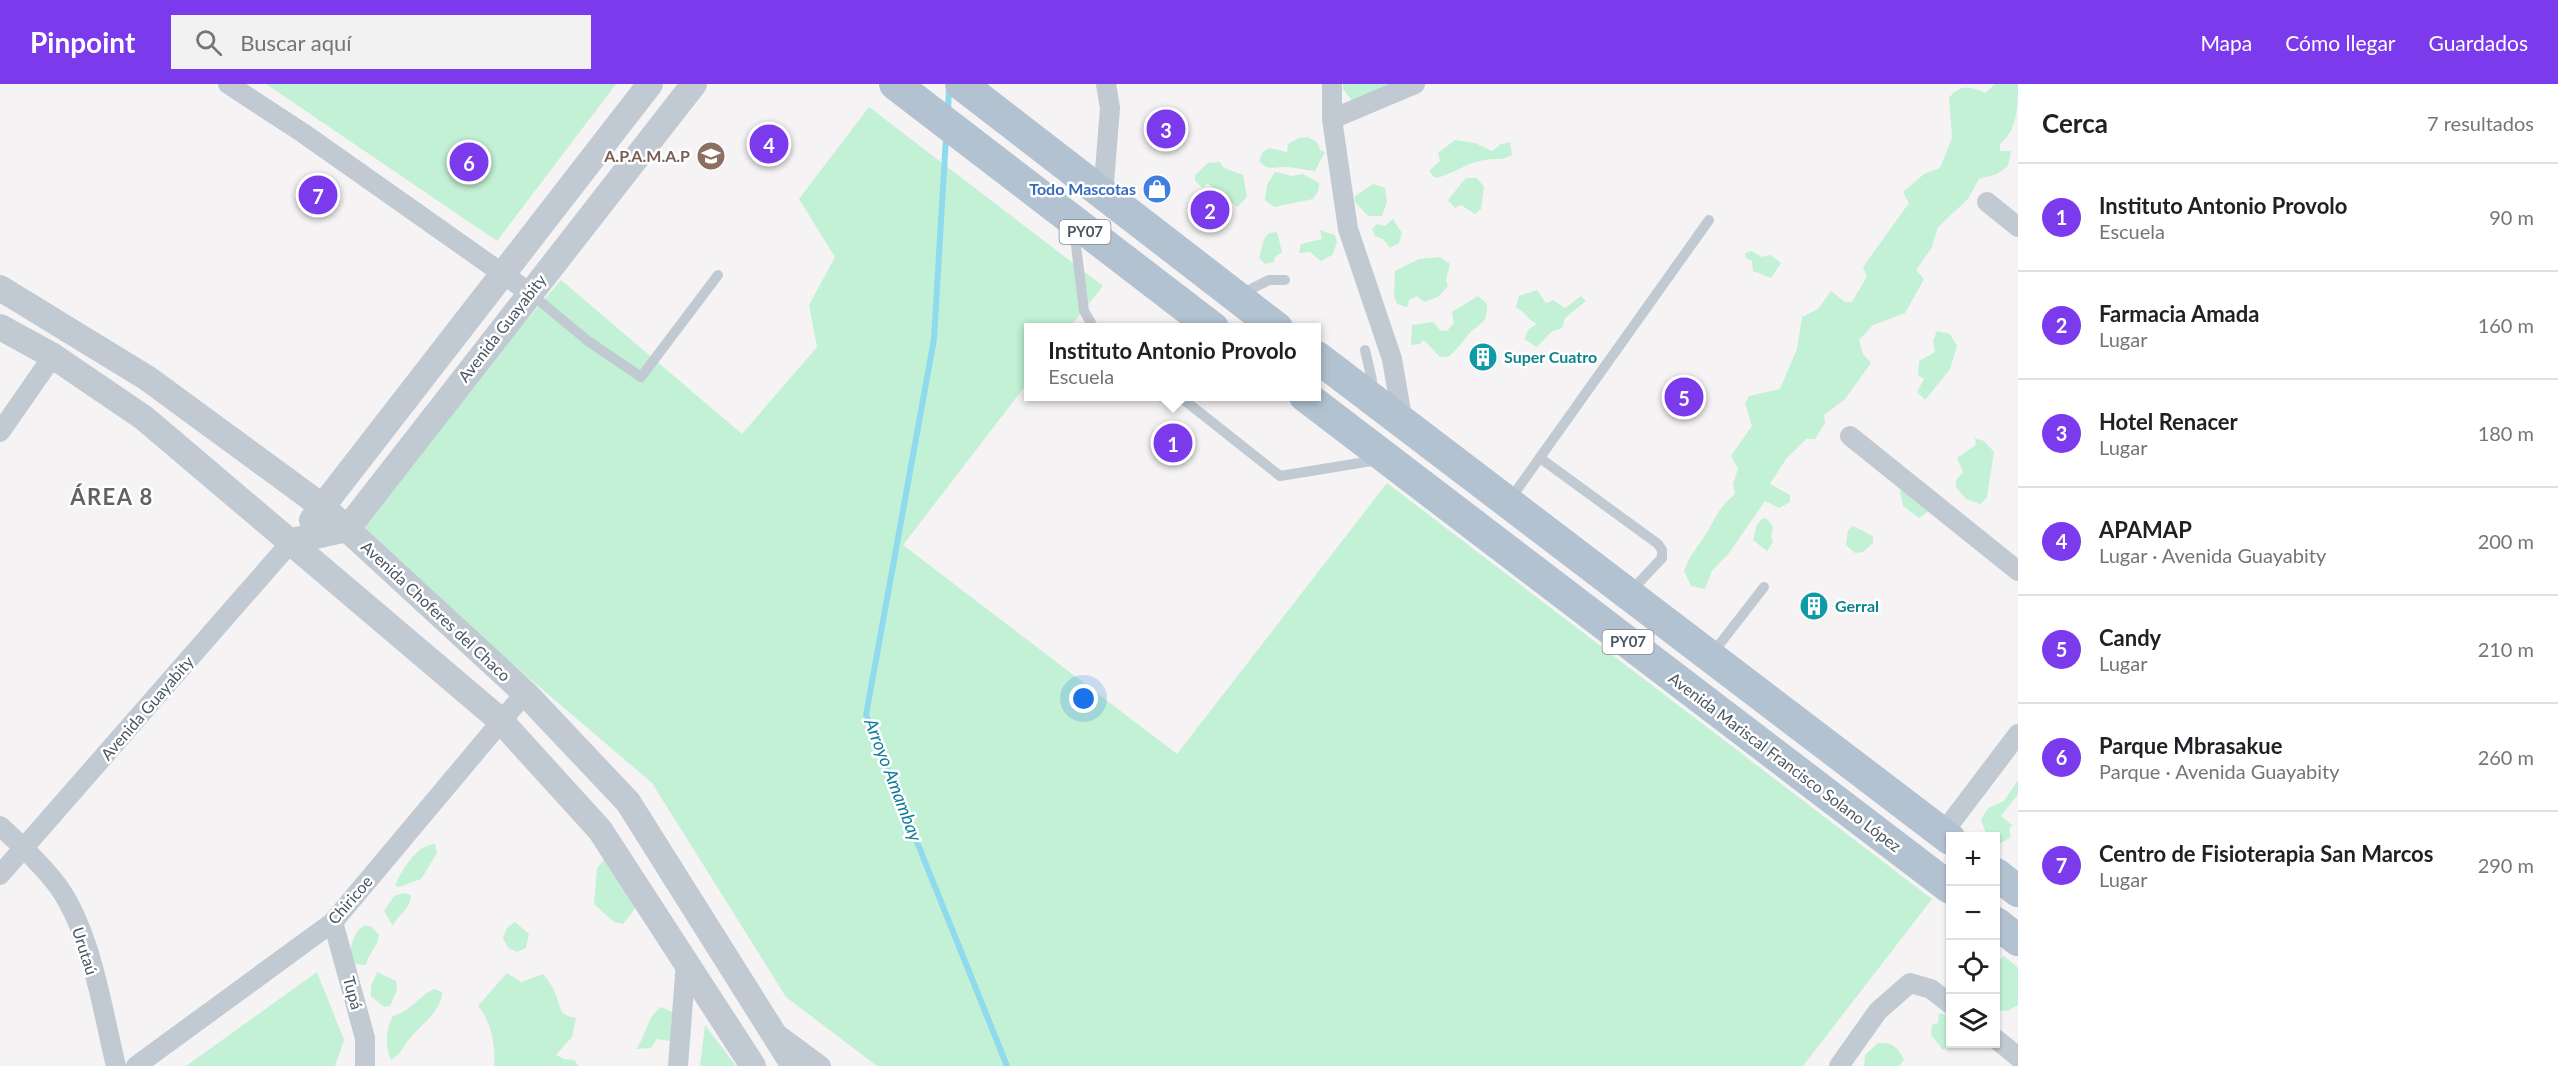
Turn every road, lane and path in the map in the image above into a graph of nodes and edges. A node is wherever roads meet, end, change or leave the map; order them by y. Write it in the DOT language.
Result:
graph roads {
  1 [pos="228,84"];
  2 [pos="650,84"];
  3 [pos="694,84"];
  4 [pos="895,84"];
  5 [pos="1106,84"];
  6 [pos="1332,84"];
  7 [pos="1415,84"];
  8 [pos="962,85"];
  9 [pos="1332,119"];
  10 [pos="1103,195"];
  11 [pos="1987,202"];
  12 [pos="1709,220"];
  13 [pos="1073,223"];
  14 [pos="2018,227"];
  15 [pos="502,274"];
  16 [pos="718,275"];
  17 [pos="1285,280"];
  18 [pos="0,288"];
  19 [pos="530,292"];
  20 [pos="1236,296"];
  21 [pos="1092,323"];
  22 [pos="1208,323"];
  23 [pos="1273,323"];
  24 [pos="0,327"];
  25 [pos="1365,351"];
  26 [pos="53,356"];
  27 [pos="1321,360"];
  28 [pos="1369,397"];
  29 [pos="1185,401"];
  30 [pos="1312,401"];
  31 [pos="1403,423"];
  32 [pos="0,432"];
  33 [pos="1850,436"];
  34 [pos="1388,458"];
  35 [pos="1540,458"];
  36 [pos="1507,504"];
  37 [pos="323,507"];
  38 [pos="347,530"];
  39 [pos="292,541"];
  40 [pos="2018,571"];
  41 [pos="1764,587"];
  42 [pos="1627,595"];
  43 [pos="1710,657"];
  44 [pos="525,693"];
  45 [pos="500,720"];
  46 [pos="2018,734"];
  47 [pos="0,826"];
  48 [pos="1950,832"];
  49 [pos="1946,835"];
  50 [pos="25,848"];
  51 [pos="0,875"];
  52 [pos="2000,878"];
  53 [pos="1947,886"];
  54 [pos="2018,891"];
  55 [pos="333,922"];
  56 [pos="2000,927"];
  57 [pos="2018,940"];
  58 [pos="686,962"];
  59 [pos="1946,1001"];
  60 [pos="776,1033"];
  61 [pos="2000,1043"];
  62 [pos="747,1056"];
  63 [pos="2018,1057"];
  64 [pos="116,1066"];
  65 [pos="136,1066"];
  66 [pos="365,1066"];
  67 [pos="678,1066"];
  68 [pos="763,1066"];
  69 [pos="794,1066"];
  70 [pos="820,1066"];
  71 [pos="1839,1066"];
  1 -- 15 [label="street"];
  2 -- 15 [label="street, Avenida Guayabity"];
  3 -- 19 [label="street, Avenida Guayabity"];
  4 -- 13 [label="main road, PY07"];
  5 -- 10 [label="street"];
  6 -- 9 [label="street"];
  7 -- 9 [label="street"];
  8 -- 10 [label="main road, PY07"];
  9 -- 31 [label="street"];
  10 -- 20 [label="main road, PY07"];
  11 -- 14 [label="street"];
  12 -- 35 [label="lane"];
  13 -- 21 [label="lane"];
  13 -- 22 [label="main road, PY07"];
  15 -- 19 [label="street"];
  15 -- 37 [label="street, Avenida Guayabity"];
  16 -- 19 [label="lane"];
  17 -- 20 [label="lane"];
  18 -- 37 [label="street, Avenida Choferes del Chaco"];
  19 -- 38 [label="street, Avenida Guayabity"];
  20 -- 23 [label="main road, PY07"];
  24 -- 26 [label="street"];
  25 -- 28 [label="lane"];
  26 -- 32 [label="street"];
  26 -- 39 [label="street"];
  27 -- 28 [label="main road, PY07"];
  28 -- 31 [label="main road, PY07"];
  29 -- 34 [label="lane"];
  30 -- 34 [label="main road, Avenida Mariscal Francisco Solano López / PY07"];
  31 -- 36 [label="main road, PY07"];
  33 -- 40 [label="street"];
  34 -- 53 [label="main road, Avenida Mariscal Francisco Solano López / PY07"];
  35 -- 36 [label="lane"];
  35 -- 42 [label="lane"];
  36 -- 42 [label="main road, PY07"];
  37 -- 38 [label="street, Avenida Choferes del Chaco"];
  37 -- 39 [label="street, Avenida Guayabity"];
  38 -- 39 [label="street"];
  38 -- 44 [label="street, Avenida Choferes del Chaco"];
  39 -- 45 [label="street"];
  39 -- 50 [label="street, Avenida Guayabity"];
  41 -- 43 [label="lane"];
  42 -- 43 [label="main road, PY07"];
  43 -- 49 [label="main road, PY07"];
  44 -- 45 [label="street, Chiricoe"];
  44 -- 60 [label="street, Avenida Choferes del Chaco"];
  45 -- 55 [label="street, Chiricoe"];
  45 -- 58 [label="street"];
  46 -- 48 [label="street"];
  47 -- 50 [label="street, Urutaú"];
  50 -- 51 [label="street, Avenida Guayabity"];
  50 -- 64 [label="street, Urutaú"];
  52 -- 54 [label="main road"];
  55 -- 65 [label="street, Chiricoe"];
  55 -- 66 [label="street, Tupá"];
  56 -- 57 [label="main road"];
  58 -- 62 [label="street"];
  58 -- 67 [label="street"];
  59 -- 71 [label="street"];
  60 -- 69 [label="street, Avenida Choferes del Chaco"];
  60 -- 70 [label="street, Avenida Choferes del Chaco"];
  61 -- 63 [label="street"];
  62 -- 68 [label="street"];
}
